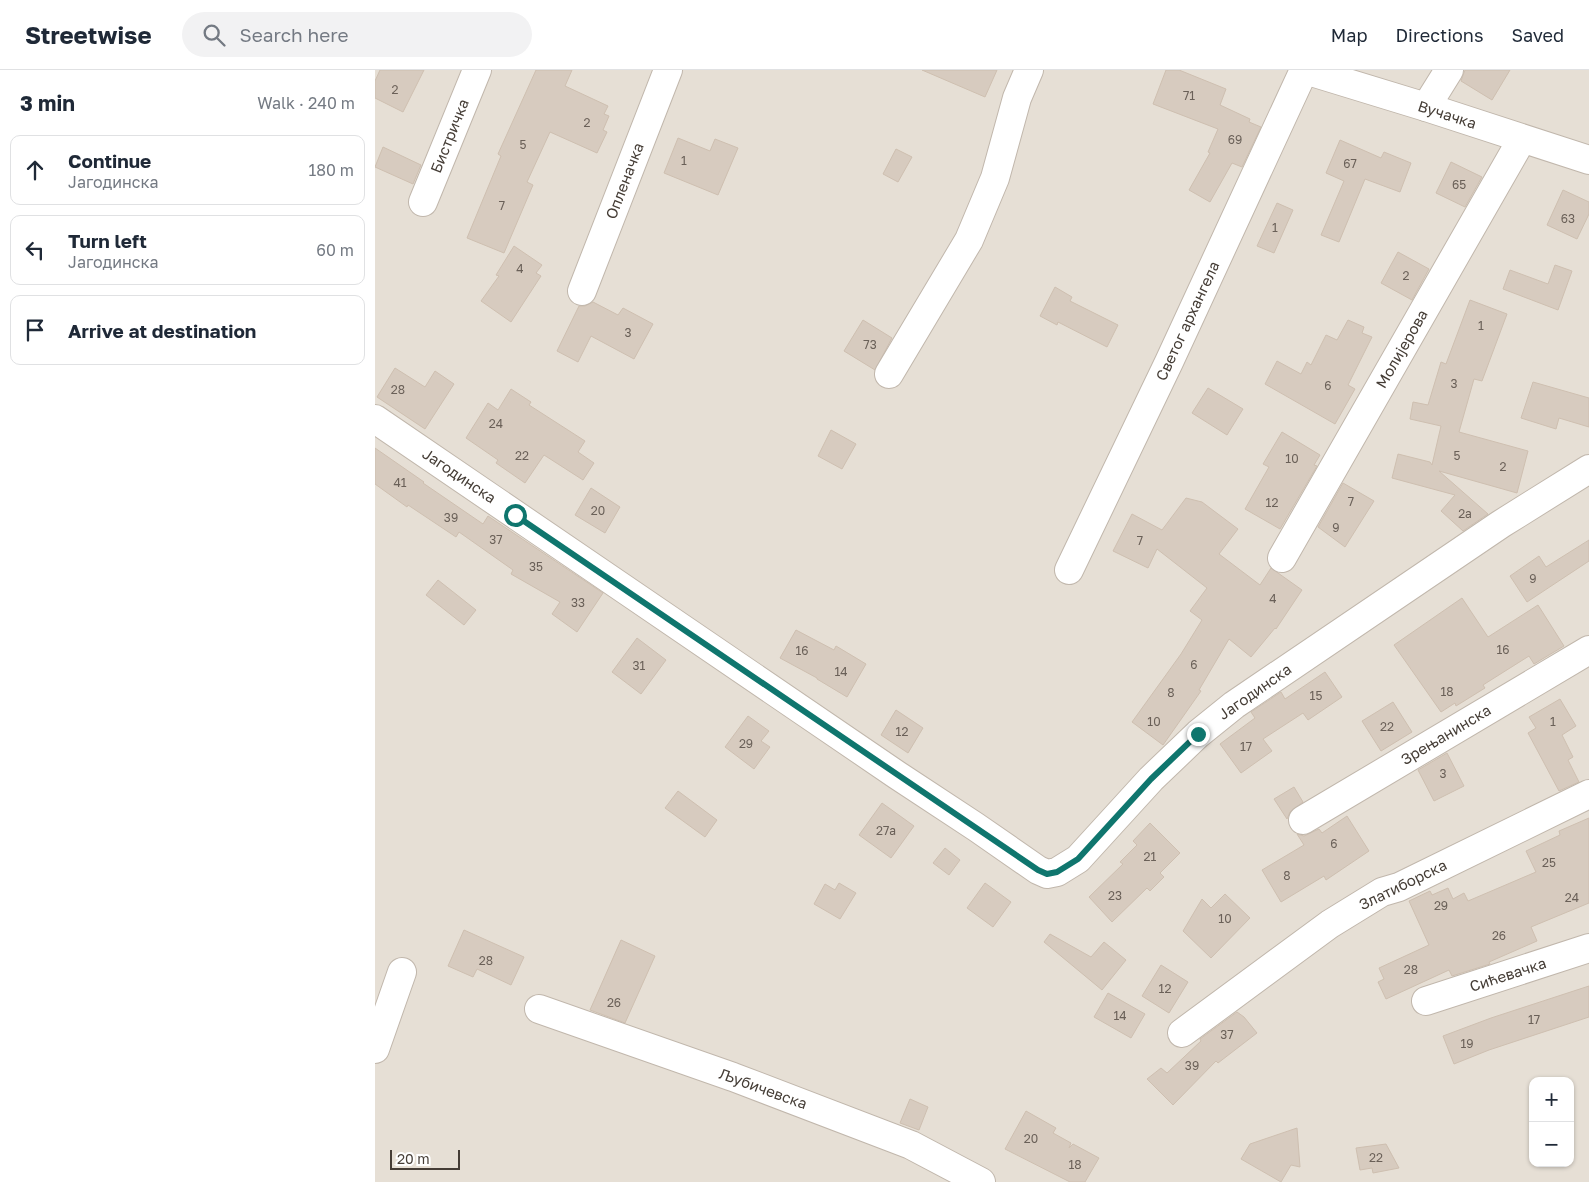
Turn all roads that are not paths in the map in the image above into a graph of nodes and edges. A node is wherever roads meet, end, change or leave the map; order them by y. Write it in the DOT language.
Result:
graph roads {
  1 [pos="477,70"];
  2 [pos="668,70"];
  3 [pos="1029,70"];
  4 [pos="1305,70"];
  5 [pos="1449,70"];
  6 [pos="1426,107"];
  7 [pos="1523,139"];
  8 [pos="1589,160"];
  9 [pos="423,202"];
  10 [pos="583,291"];
  11 [pos="889,374"];
  12 [pos="375,420"];
  13 [pos="1589,469"];
  14 [pos="1282,558"];
  15 [pos="1069,570"];
  16 [pos="1589,650"];
  17 [pos="1589,794"];
  18 [pos="1303,820"];
  19 [pos="1589,948"];
  20 [pos="402,972"];
  21 [pos="1426,1001"];
  22 [pos="539,1009"];
  23 [pos="1183,1032"];
  24 [pos="375,1049"];
  25 [pos="981,1182"];
  1 -- 9 [label="street, Бистричка"];
  2 -- 10 [label="street, Опленачка"];
  3 -- 11 [label="street"];
  4 -- 6 [label="street, Вучачка"];
  4 -- 15 [label="street, Светог архангела"];
  5 -- 6 [label="street"];
  6 -- 7 [label="street, Вучачка"];
  7 -- 8 [label="street, Вучачка"];
  7 -- 14 [label="street, Молијерова"];
  12 -- 13 [label="street, Јагодинска"];
  16 -- 18 [label="street, Зрењанинска"];
  17 -- 23 [label="street, Златиборска"];
  19 -- 21 [label="street, Сићевачка"];
  20 -- 24 [label="street"];
  22 -- 25 [label="street, Љубичевска"];
}
